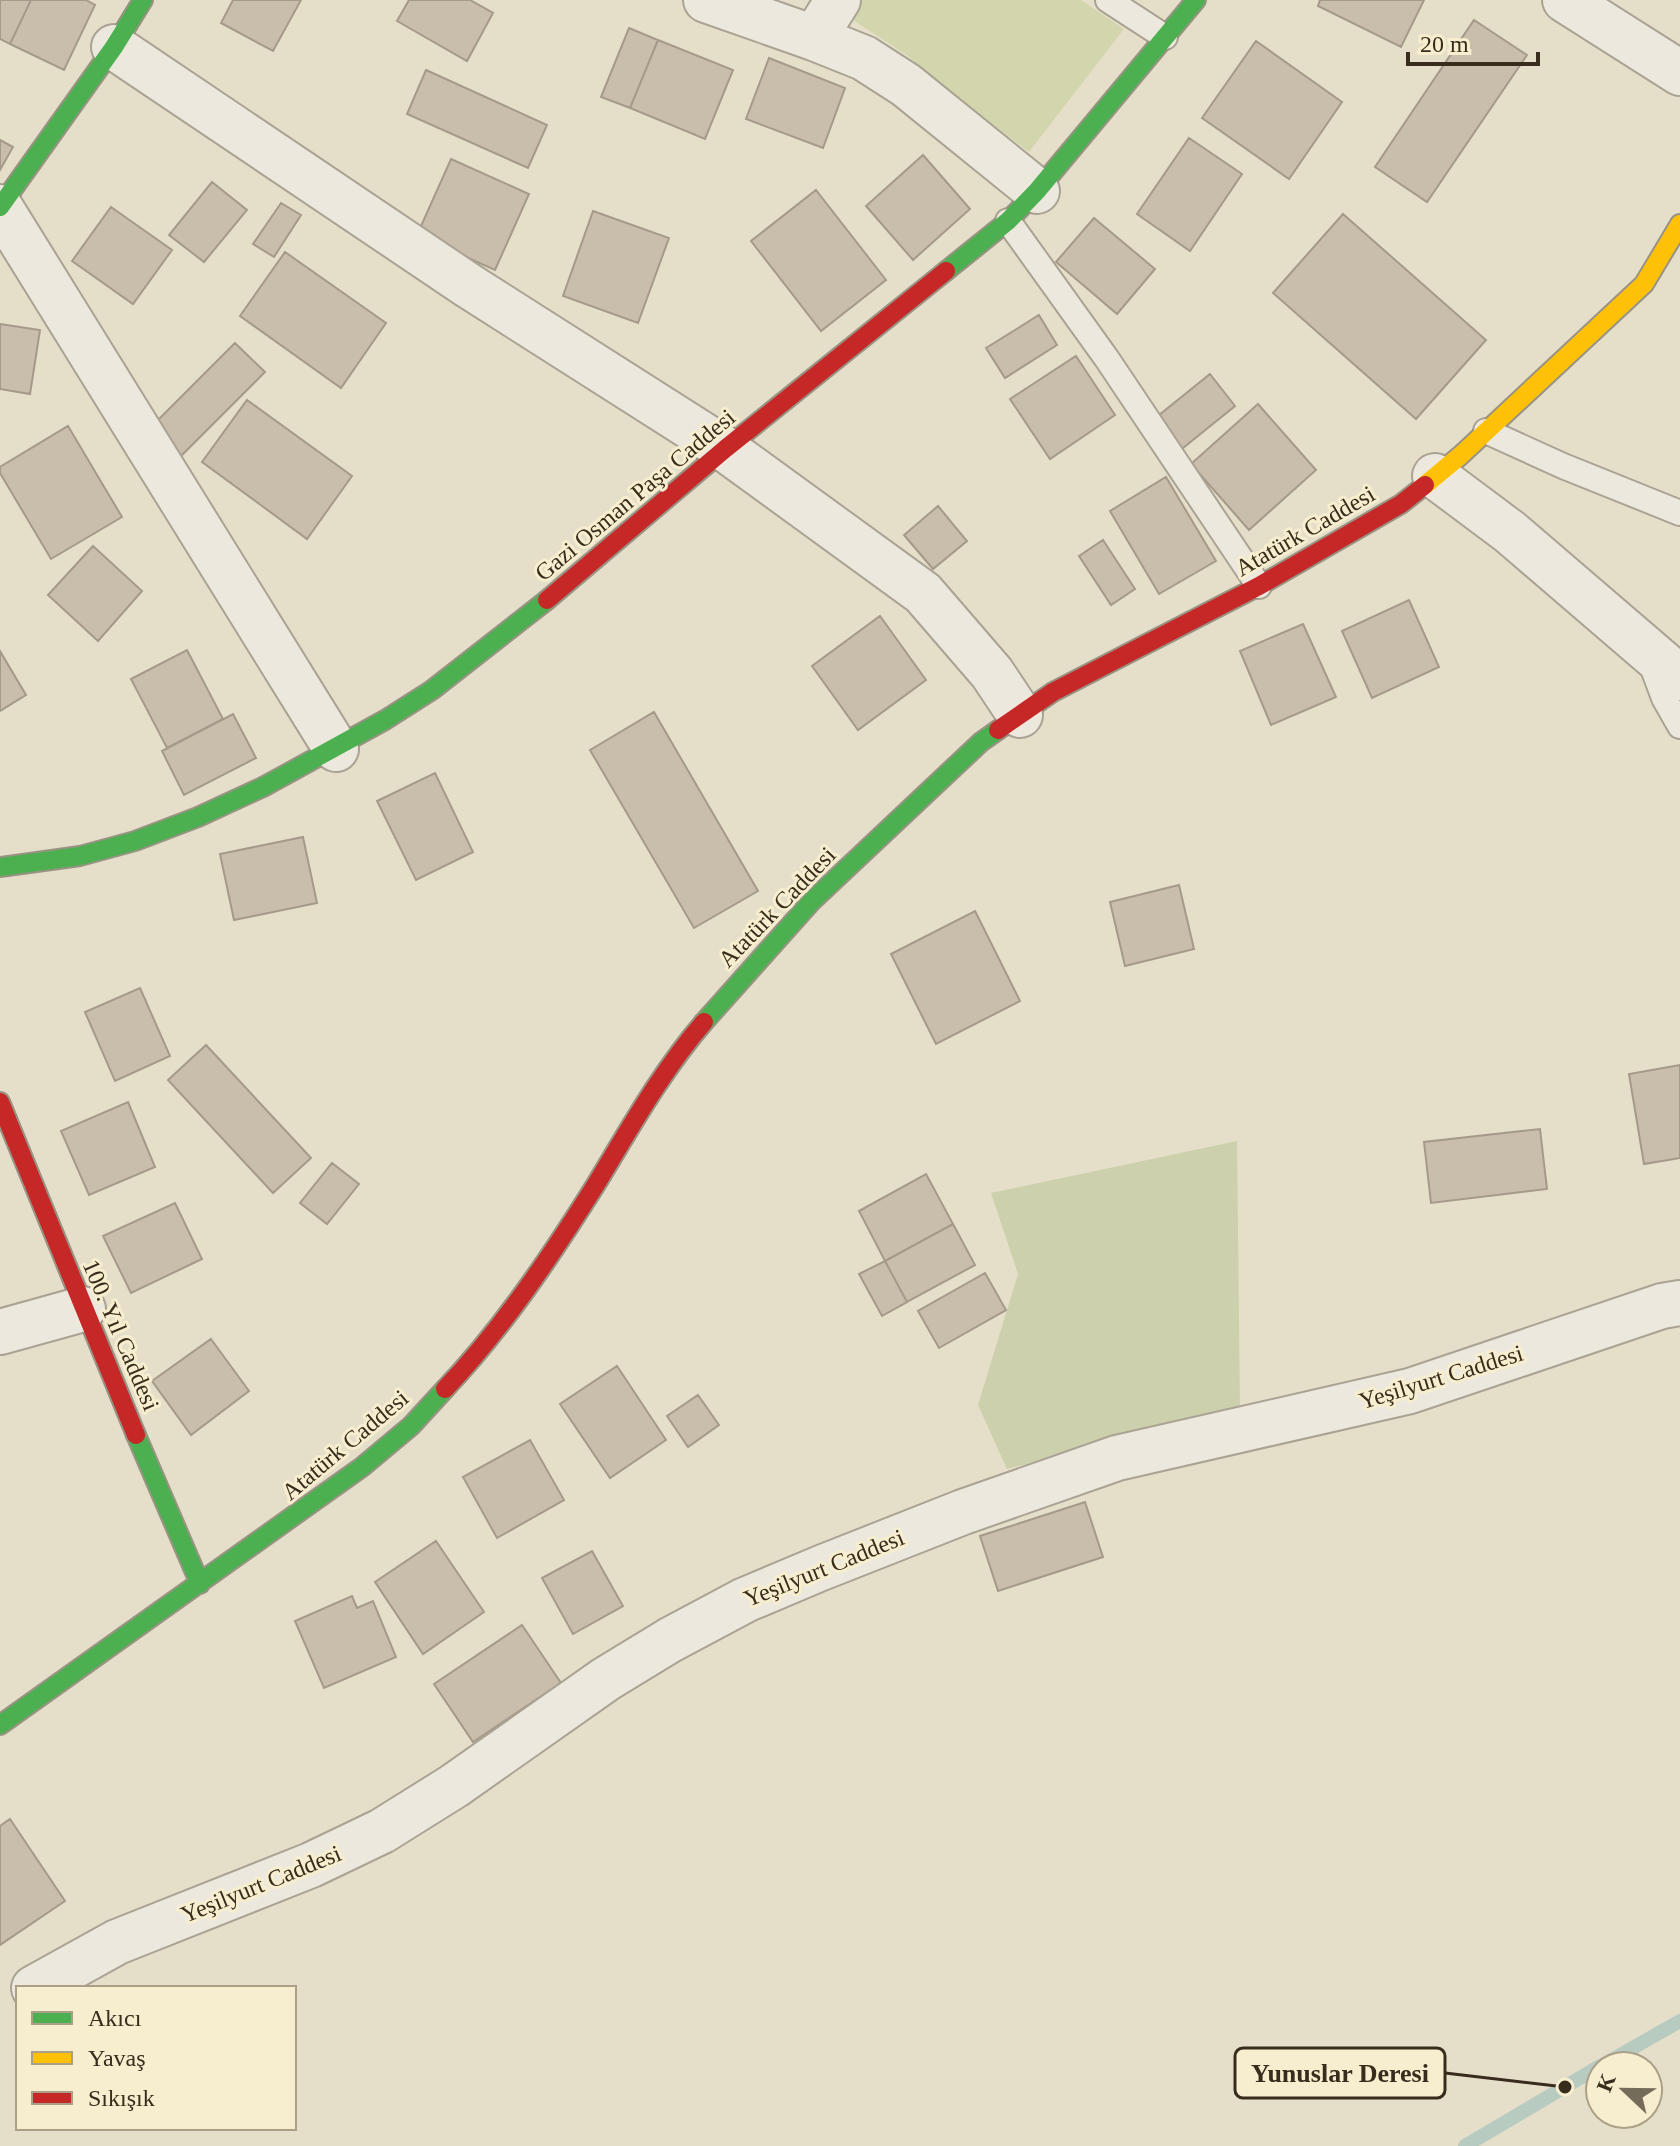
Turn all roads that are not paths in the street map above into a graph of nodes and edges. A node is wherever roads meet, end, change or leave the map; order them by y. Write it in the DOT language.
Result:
graph roads {
  1 [pos="143,0"];
  2 [pos="706,0"];
  3 [pos="838,0"];
  4 [pos="1108,0"];
  5 [pos="1196,0"];
  6 [pos="1565,0"];
  7 [pos="1165,37"];
  8 [pos="814,38"];
  9 [pos="114,47"];
  10 [pos="1680,73"];
  11 [pos="1022,206"];
  12 [pos="0,207"];
  13 [pos="1680,224"];
  14 [pos="1486,431"];
  15 [pos="725,449"];
  16 [pos="1435,476"];
  17 [pos="1680,513"];
  18 [pos="1259,586"];
  19 [pos="1646,649"];
  20 [pos="1680,678"];
  21 [pos="1020,715"];
  22 [pos="1680,726"];
  23 [pos="336,749"];
  24 [pos="0,867"];
  25 [pos="0,1102"];
  26 [pos="1680,1303"];
  27 [pos="83,1309"];
  28 [pos="0,1332"];
  29 [pos="200,1584"];
  30 [pos="0,1725"];
  31 [pos="38,1986"];
  1 -- 9 [label="street"];
  2 -- 8 [label="street"];
  3 -- 8 [label="street"];
  4 -- 7 [label="lane"];
  5 -- 7 [label="street, Gazi Osman Paşa Caddesi"];
  6 -- 10 [label="street"];
  7 -- 11 [label="street, Gazi Osman Paşa Caddesi"];
  8 -- 11 [label="street"];
  9 -- 12 [label="street"];
  9 -- 15 [label="street"];
  11 -- 15 [label="street, Gazi Osman Paşa Caddesi"];
  11 -- 18 [label="lane"];
  12 -- 23 [label="street"];
  13 -- 14 [label="street, Atatürk Caddesi"];
  14 -- 16 [label="street, Atatürk Caddesi"];
  14 -- 17 [label="lane"];
  15 -- 21 [label="street"];
  15 -- 23 [label="street, Gazi Osman Paşa Caddesi"];
  16 -- 18 [label="street, Atatürk Caddesi"];
  16 -- 19 [label="street"];
  18 -- 21 [label="street, Atatürk Caddesi"];
  19 -- 20 [label="street"];
  19 -- 22 [label="lane"];
  21 -- 29 [label="street, Atatürk Caddesi"];
  23 -- 24 [label="street, Gazi Osman Paşa Caddesi"];
  25 -- 27 [label="street, 100. Yıl Caddesi"];
  26 -- 31 [label="street, Yeşilyurt Caddesi"];
  27 -- 28 [label="street"];
  27 -- 29 [label="street, 100. Yıl Caddesi"];
  29 -- 30 [label="street, Atatürk Caddesi"];
}
